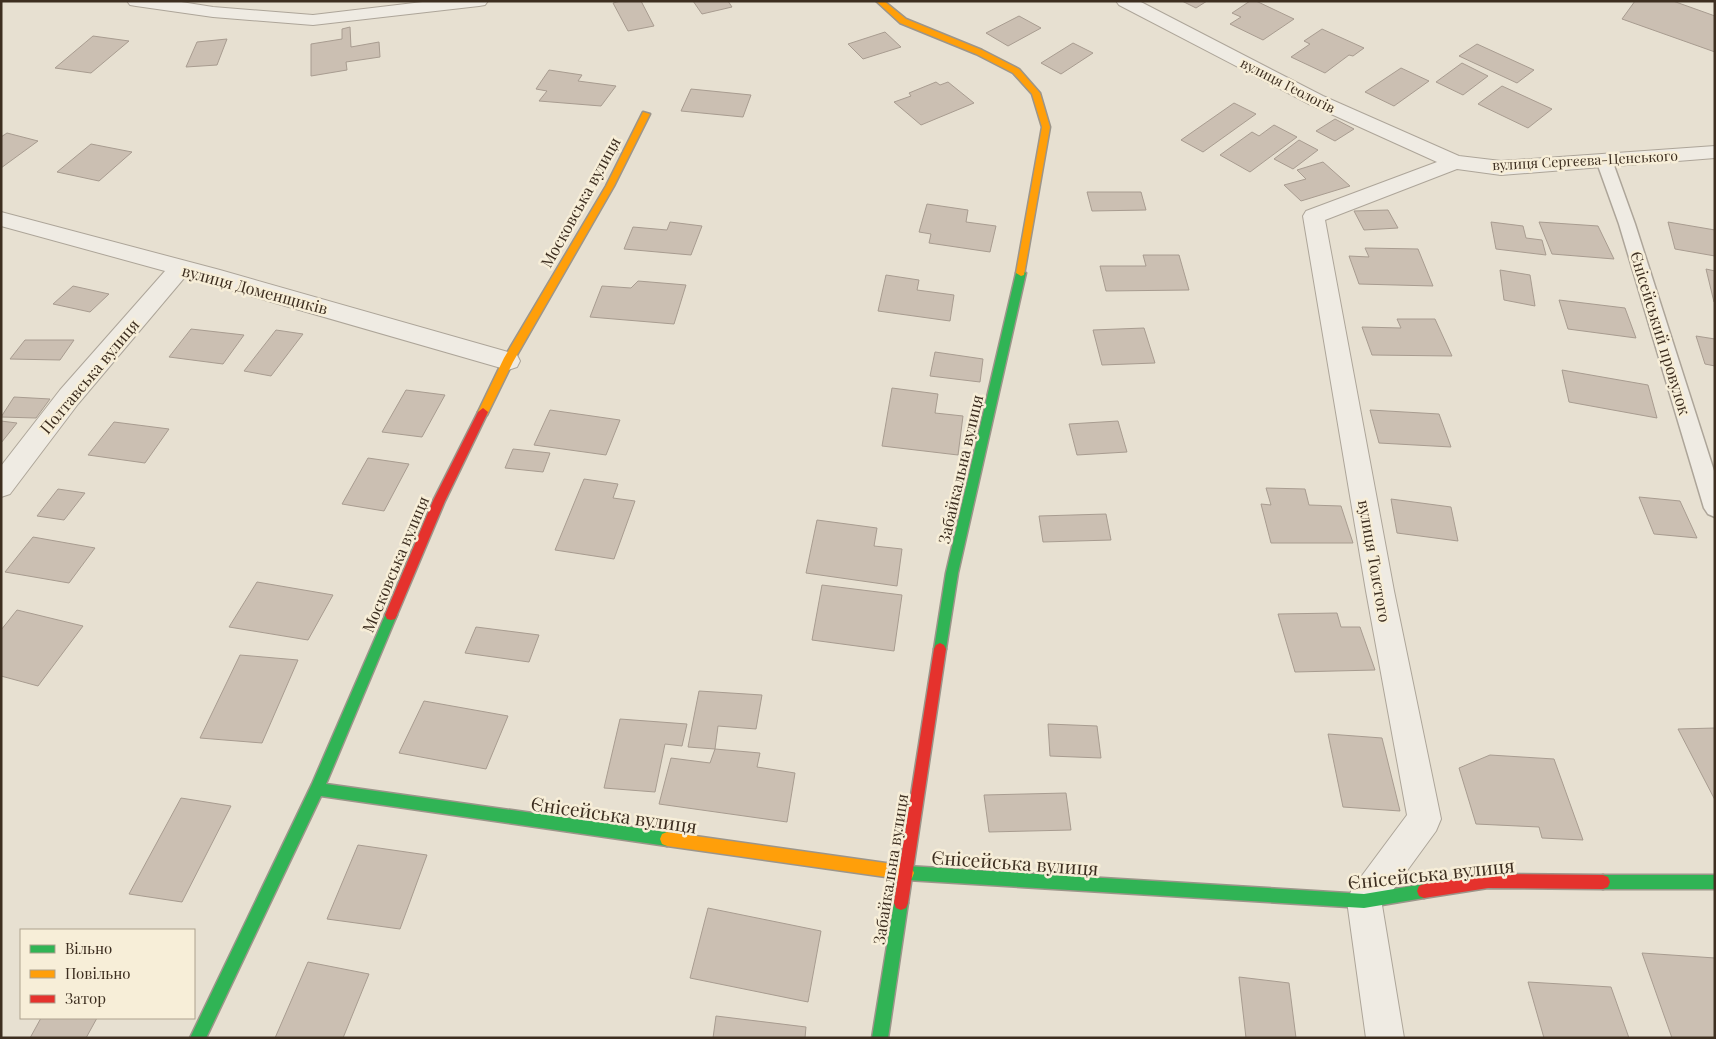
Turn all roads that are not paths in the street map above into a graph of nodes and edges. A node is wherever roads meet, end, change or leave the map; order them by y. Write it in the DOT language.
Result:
graph roads {
  1 [pos="136,1"];
  2 [pos="479,1"];
  3 [pos="879,1"];
  4 [pos="1125,1"];
  5 [pos="646,114"];
  6 [pos="1715,152"];
  7 [pos="1604,160"];
  8 [pos="1455,162"];
  9 [pos="1,219"];
  10 [pos="180,268"];
  11 [pos="508,361"];
  12 [pos="1,486"];
  13 [pos="1715,508"];
  14 [pos="317,789"];
  15 [pos="906,873"];
  16 [pos="1715,882"];
  17 [pos="1364,901"];
  18 [pos="198,1038"];
  19 [pos="880,1038"];
  20 [pos="1385,1038"];
  1 -- 2 [label="street"];
  3 -- 15 [label="street, Забайкальна вулиця"];
  4 -- 8 [label="street, вулиця Геологів"];
  5 -- 11 [label="street, Московська вулиця"];
  6 -- 7 [label="street, вулиця Сергєєва-Ценського"];
  7 -- 8 [label="street, вулиця Сергєєва-Ценського"];
  7 -- 13 [label="lane, Єнісейський провулок"];
  8 -- 17 [label="street, вулиця Толстого"];
  9 -- 10 [label="street, вулиця Доменщиків"];
  10 -- 11 [label="street, вулиця Доменщиків"];
  10 -- 12 [label="street, Полтавська вулиця"];
  11 -- 14 [label="street, Московська вулиця"];
  14 -- 15 [label="street, Єнісейська вулиця"];
  14 -- 18 [label="street, Московська вулиця"];
  15 -- 17 [label="street, Єнісейська вулиця"];
  15 -- 19 [label="street, Забайкальна вулиця"];
  16 -- 17 [label="street, Єнісейська вулиця"];
  17 -- 20 [label="street"];
}
